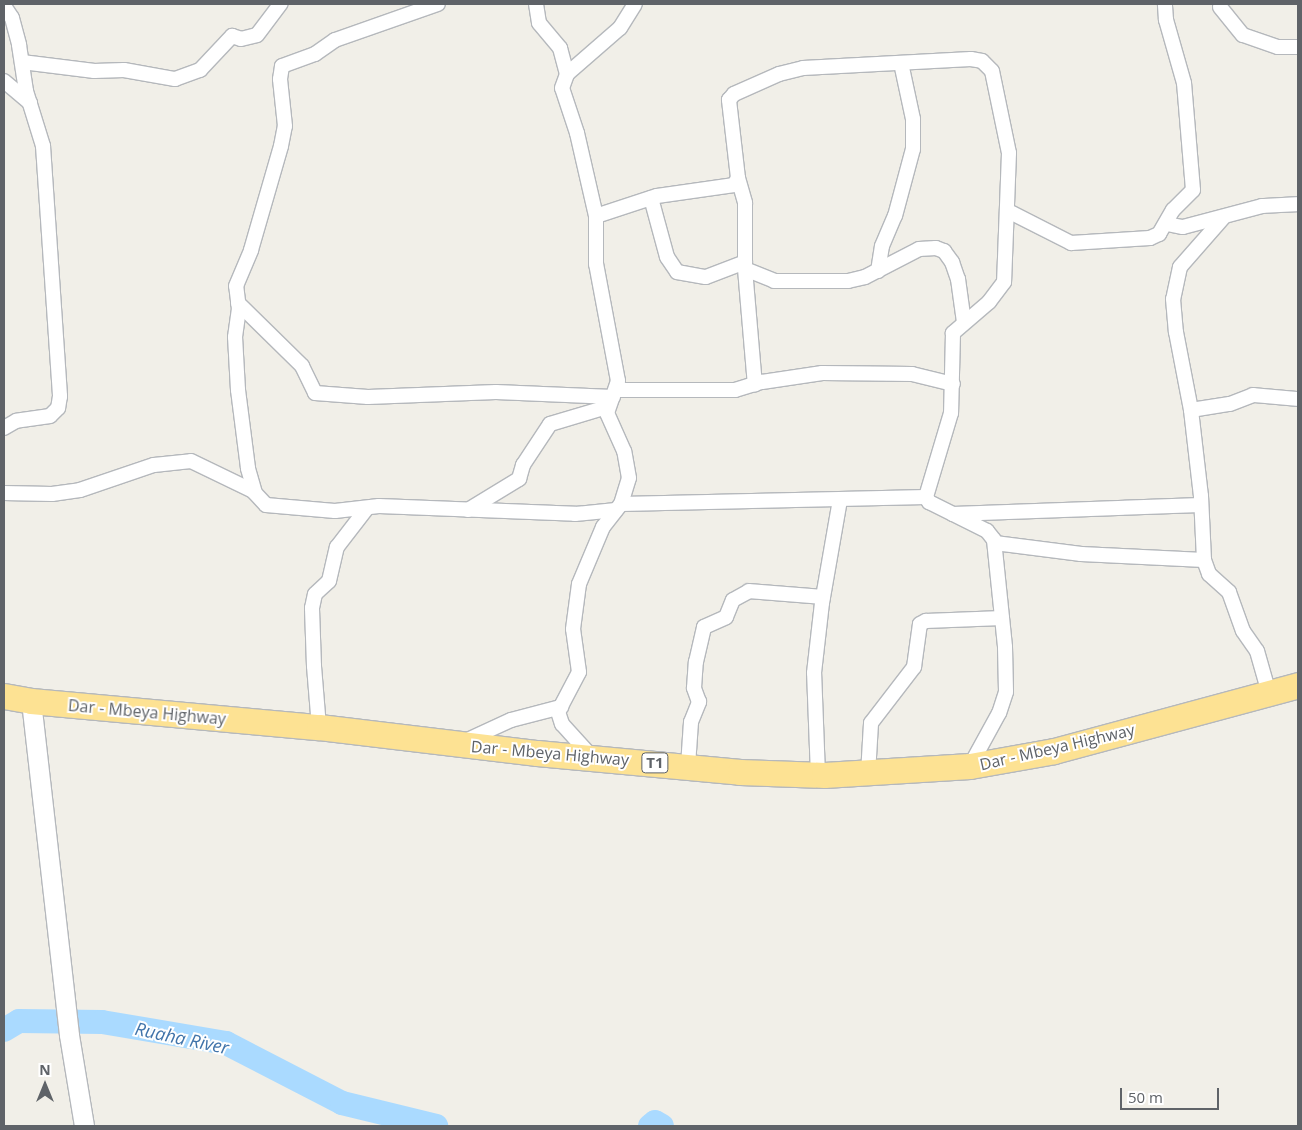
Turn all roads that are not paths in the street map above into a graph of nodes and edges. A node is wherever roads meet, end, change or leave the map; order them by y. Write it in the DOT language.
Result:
graph roads {
  1 [pos="280,4"];
  2 [pos="438,4"];
  3 [pos="536,4"];
  4 [pos="636,4"];
  5 [pos="1164,4"];
  6 [pos="4,6"];
  7 [pos="1220,7"];
  8 [pos="1298,47"];
  9 [pos="22,62"];
  10 [pos="902,63"];
  11 [pos="567,74"];
  12 [pos="4,81"];
  13 [pos="30,103"];
  14 [pos="738,178"];
  15 [pos="651,198"];
  16 [pos="1298,204"];
  17 [pos="1008,211"];
  18 [pos="596,216"];
  19 [pos="1223,218"];
  20 [pos="1167,224"];
  21 [pos="745,266"];
  22 [pos="878,271"];
  23 [pos="238,303"];
  24 [pos="964,322"];
  25 [pos="953,384"];
  26 [pos="755,385"];
  27 [pos="612,398"];
  28 [pos="1298,399"];
  29 [pos="1190,410"];
  30 [pos="4,428"];
  31 [pos="4,493"];
  32 [pos="255,493"];
  33 [pos="926,497"];
  34 [pos="840,500"];
  35 [pos="1201,505"];
  36 [pos="619,507"];
  37 [pos="367,508"];
  38 [pos="468,510"];
  39 [pos="952,514"];
  40 [pos="995,543"];
  41 [pos="1204,560"];
  42 [pos="823,597"];
  43 [pos="1002,618"];
  44 [pos="1298,685"];
  45 [pos="1269,693"];
  46 [pos="4,696"];
  47 [pos="31,701"];
  48 [pos="561,707"];
  49 [pos="319,727"];
  50 [pos="459,744"];
  51 [pos="591,756"];
  52 [pos="688,766"];
  53 [pos="970,766"];
  54 [pos="868,774"];
  55 [pos="818,775"];
  56 [pos="84,1126"];
  1 -- 9 [label="street"];
  2 -- 23 [label="street"];
  3 -- 11 [label="street"];
  4 -- 11 [label="street"];
  5 -- 20 [label="street"];
  6 -- 9 [label="street"];
  7 -- 8 [label="street"];
  9 -- 13 [label="street"];
  10 -- 14 [label="street"];
  10 -- 17 [label="street"];
  10 -- 22 [label="street"];
  11 -- 18 [label="street"];
  12 -- 13 [label="street"];
  13 -- 30 [label="street"];
  14 -- 15 [label="street"];
  14 -- 21 [label="street"];
  15 -- 18 [label="street"];
  15 -- 21 [label="street"];
  16 -- 19 [label="street"];
  17 -- 20 [label="street"];
  17 -- 24 [label="street"];
  18 -- 27 [label="street"];
  19 -- 20 [label="street"];
  19 -- 29 [label="street"];
  21 -- 22 [label="street"];
  21 -- 26 [label="street"];
  22 -- 24 [label="street"];
  23 -- 27 [label="street"];
  23 -- 32 [label="street"];
  24 -- 25 [label="street"];
  25 -- 26 [label="street"];
  25 -- 33 [label="street"];
  26 -- 27 [label="street"];
  27 -- 36 [label="street"];
  27 -- 38 [label="street"];
  28 -- 29 [label="street"];
  29 -- 35 [label="street"];
  31 -- 32 [label="street"];
  32 -- 37 [label="street"];
  33 -- 34 [label="street"];
  33 -- 39 [label="street"];
  34 -- 36 [label="street"];
  34 -- 42 [label="street"];
  35 -- 39 [label="street"];
  35 -- 41 [label="street"];
  36 -- 38 [label="street"];
  36 -- 48 [label="street"];
  37 -- 38 [label="street"];
  37 -- 49 [label="street"];
  39 -- 40 [label="street"];
  40 -- 41 [label="street"];
  40 -- 43 [label="street"];
  41 -- 45 [label="street"];
  42 -- 52 [label="street"];
  42 -- 55 [label="street"];
  43 -- 53 [label="street"];
  43 -- 54 [label="street"];
  44 -- 45 [label="highway, Dar - Mbeya Highway / T1"];
  45 -- 53 [label="highway, Dar - Mbeya Highway / T1"];
  46 -- 47 [label="highway, Dar - Mbeya Highway / T1"];
  47 -- 49 [label="highway, Dar - Mbeya Highway / T1"];
  47 -- 56 [label="main road"];
  48 -- 50 [label="street"];
  48 -- 51 [label="street"];
  49 -- 50 [label="highway, Dar - Mbeya Highway / T1"];
  50 -- 51 [label="highway, Dar - Mbeya Highway / T1"];
  51 -- 52 [label="highway, Dar - Mbeya Highway / T1"];
  52 -- 55 [label="highway, Dar - Mbeya Highway / T1"];
  53 -- 54 [label="highway, Dar - Mbeya Highway / T1"];
  54 -- 55 [label="highway, Dar - Mbeya Highway / T1"];
}
